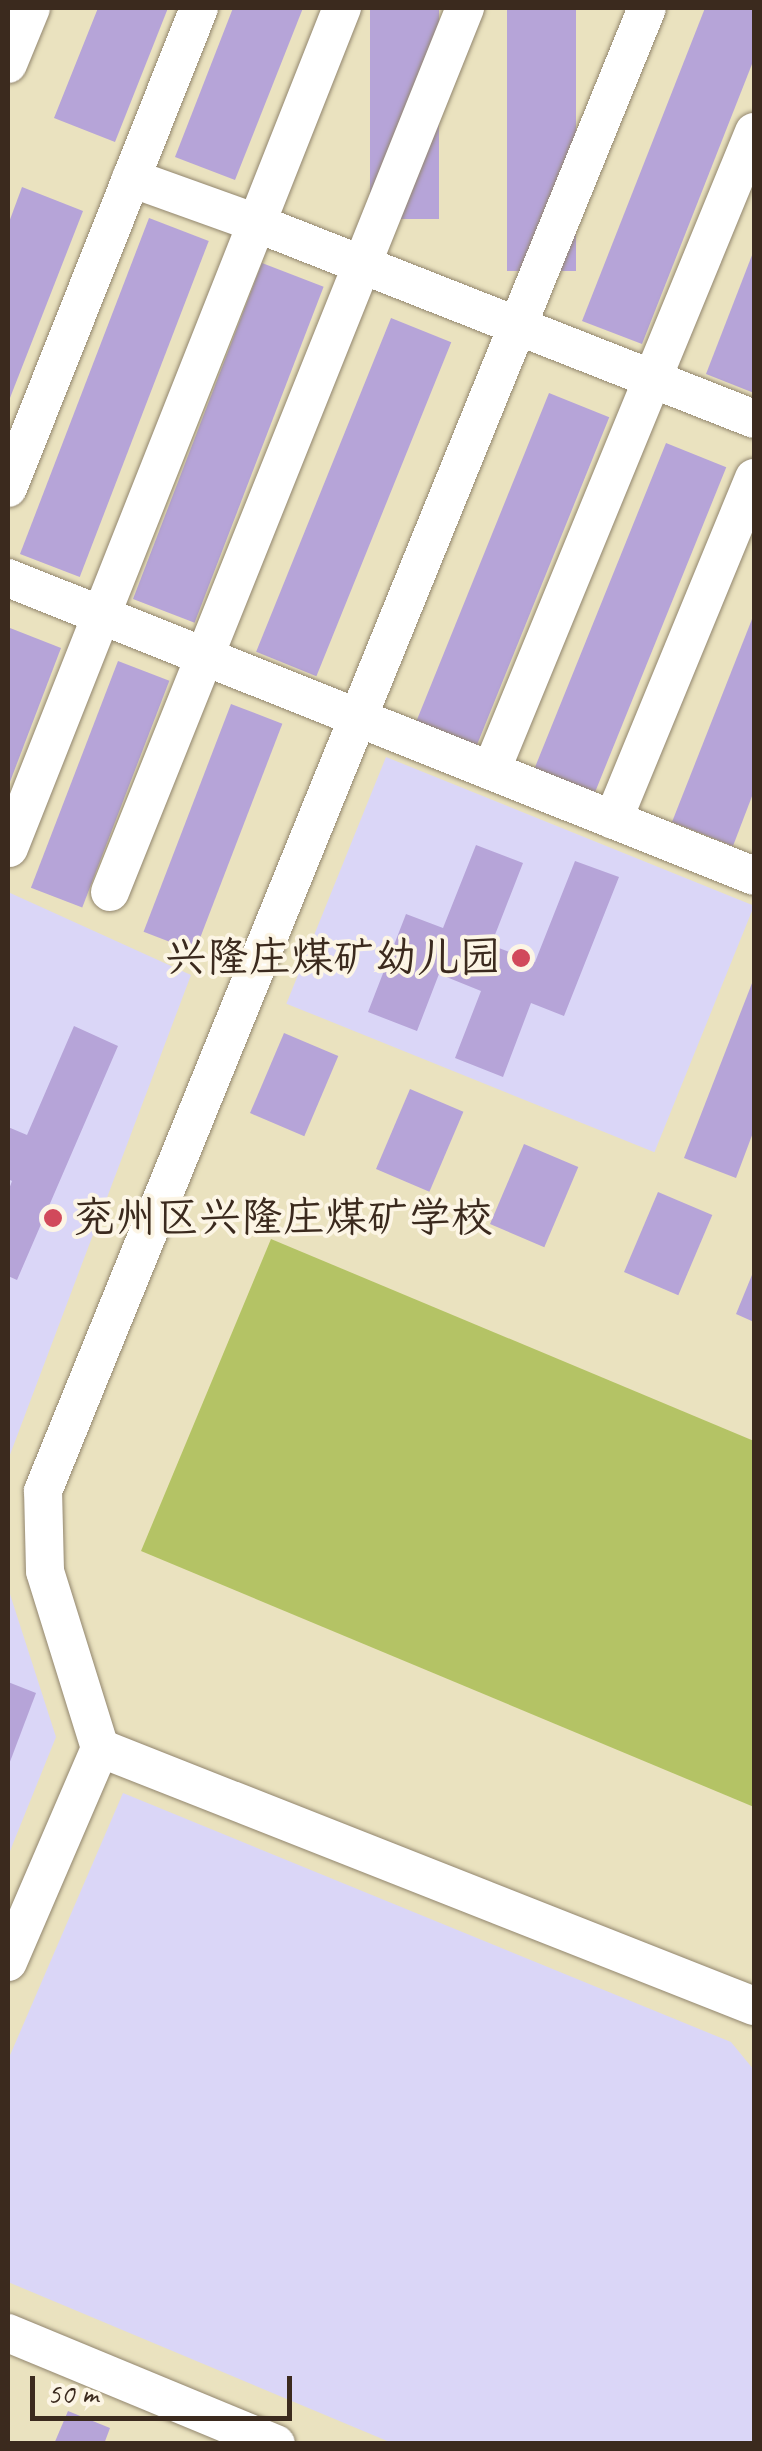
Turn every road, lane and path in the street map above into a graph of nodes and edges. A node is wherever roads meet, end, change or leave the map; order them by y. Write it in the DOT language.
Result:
graph roads {
  1 [pos="30,8"];
  2 [pos="199,8"];
  3 [pos="342,8"];
  4 [pos="465,8"];
  5 [pos="647,8"];
  6 [pos="8,64"];
  7 [pos="754,132"];
  8 [pos="131,178"];
  9 [pos="256,223"];
  10 [pos="362,264"];
  11 [pos="518,326"];
  12 [pos="653,379"];
  13 [pos="754,419"];
  14 [pos="754,478"];
  15 [pos="8,488"];
  16 [pos="8,578"];
  17 [pos="101,615"];
  18 [pos="204,656"];
  19 [pos="358,718"];
  20 [pos="491,772"];
  21 [pos="612,820"];
  22 [pos="9,848"];
  23 [pos="752,867"];
  24 [pos="110,892"];
  25 [pos="100,1748"];
  26 [pos="8,1962"];
  27 [pos="754,2006"];
  28 [pos="8,2333"];
  29 [pos="276,2444"];
  1 -- 6 [label="street"];
  2 -- 8 [label="street"];
  3 -- 9 [label="street"];
  4 -- 10 [label="street"];
  5 -- 11 [label="street"];
  7 -- 12 [label="street"];
  8 -- 9 [label="street"];
  8 -- 15 [label="street"];
  9 -- 10 [label="street"];
  9 -- 17 [label="street"];
  10 -- 11 [label="street"];
  10 -- 18 [label="street"];
  11 -- 12 [label="street"];
  11 -- 19 [label="street"];
  12 -- 13 [label="street"];
  12 -- 20 [label="street"];
  14 -- 21 [label="street"];
  16 -- 17 [label="street"];
  17 -- 18 [label="street"];
  17 -- 22 [label="street"];
  18 -- 19 [label="street"];
  18 -- 24 [label="street"];
  19 -- 20 [label="street"];
  19 -- 25 [label="street"];
  20 -- 21 [label="street"];
  21 -- 23 [label="street"];
  25 -- 26 [label="street"];
  25 -- 27 [label="street"];
  28 -- 29 [label="street"];
}
